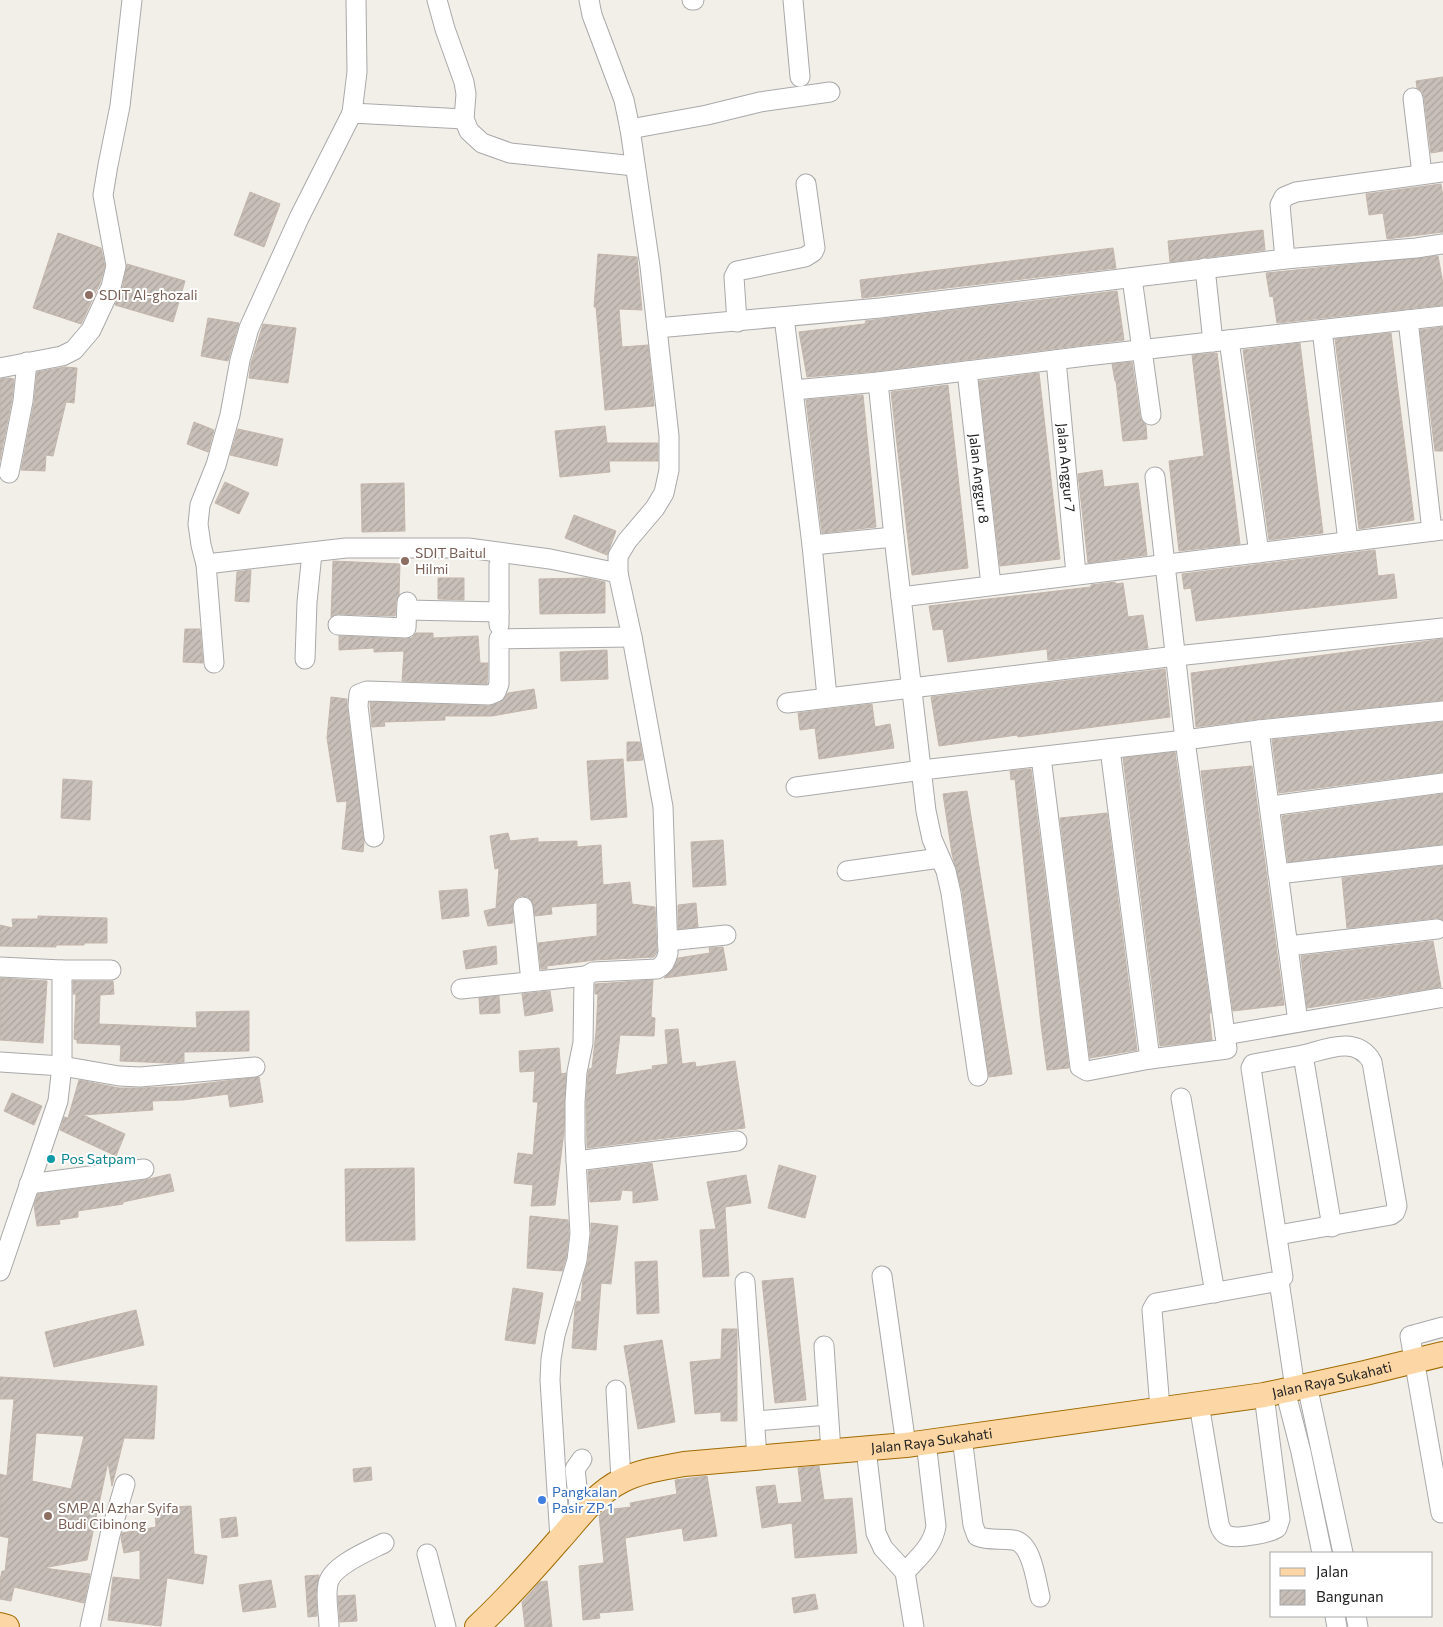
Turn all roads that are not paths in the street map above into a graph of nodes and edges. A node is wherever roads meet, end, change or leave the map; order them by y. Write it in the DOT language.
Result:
graph roads {
  1 [pos="132,0"];
  2 [pos="356,0"];
  3 [pos="437,0"];
  4 [pos="589,0"];
  5 [pos="794,0"];
  6 [pos="800,77"];
  7 [pos="830,92"];
  8 [pos="1413,98"];
  9 [pos="352,113"];
  10 [pos="464,119"];
  11 [pos="630,129"];
  12 [pos="635,166"];
  13 [pos="1443,172"];
  14 [pos="1422,174"];
  15 [pos="806,184"];
  16 [pos="1443,244"];
  17 [pos="1285,259"];
  18 [pos="1205,268"];
  19 [pos="1132,278"];
  20 [pos="1443,316"];
  21 [pos="784,317"];
  22 [pos="1408,320"];
  23 [pos="737,322"];
  24 [pos="658,328"];
  25 [pos="1322,330"];
  26 [pos="1221,341"];
  27 [pos="1143,350"];
  28 [pos="1056,360"];
  29 [pos="27,362"];
  30 [pos="0,368"];
  31 [pos="967,371"];
  32 [pos="878,382"];
  33 [pos="794,390"];
  34 [pos="1151,415"];
  35 [pos="9,473"];
  36 [pos="1155,478"];
  37 [pos="1438,530"];
  38 [pos="894,536"];
  39 [pos="1348,541"];
  40 [pos="812,545"];
  41 [pos="312,553"];
  42 [pos="1259,553"];
  43 [pos="206,564"];
  44 [pos="499,564"];
  45 [pos="1166,565"];
  46 [pos="618,573"];
  47 [pos="1076,574"];
  48 [pos="991,585"];
  49 [pos="901,596"];
  50 [pos="499,612"];
  51 [pos="338,625"];
  52 [pos="1443,628"];
  53 [pos="632,637"];
  54 [pos="499,639"];
  55 [pos="1176,656"];
  56 [pos="305,659"];
  57 [pos="214,663"];
  58 [pos="913,687"];
  59 [pos="827,697"];
  60 [pos="787,702"];
  61 [pos="1443,711"];
  62 [pos="1259,730"];
  63 [pos="1185,740"];
  64 [pos="1110,749"];
  65 [pos="1041,757"];
  66 [pos="922,770"];
  67 [pos="1443,783"];
  68 [pos="796,787"];
  69 [pos="1270,806"];
  70 [pos="374,837"];
  71 [pos="1443,855"];
  72 [pos="940,858"];
  73 [pos="847,872"];
  74 [pos="1278,874"];
  75 [pos="523,907"];
  76 [pos="1436,929"];
  77 [pos="726,935"];
  78 [pos="667,941"];
  79 [pos="1288,946"];
  80 [pos="0,967"];
  81 [pos="62,970"];
  82 [pos="111,970"];
  83 [pos="586,976"];
  84 [pos="531,981"];
  85 [pos="461,989"];
  86 [pos="1439,998"];
  87 [pos="1298,1022"];
  88 [pos="1225,1035"];
  89 [pos="1303,1054"];
  90 [pos="1150,1059"];
  91 [pos="0,1062"];
  92 [pos="62,1066"];
  93 [pos="255,1067"];
  94 [pos="978,1076"];
  95 [pos="1181,1098"];
  96 [pos="737,1142"];
  97 [pos="38,1161"];
  98 [pos="576,1161"];
  99 [pos="144,1168"];
  100 [pos="78,1177"];
  101 [pos="29,1184"];
  102 [pos="1332,1227"];
  103 [pos="1278,1235"];
  104 [pos="0,1271"];
  105 [pos="882,1276"];
  106 [pos="1280,1281"];
  107 [pos="745,1282"];
  108 [pos="1215,1293"];
  109 [pos="1443,1327"];
  110 [pos="824,1346"];
  111 [pos="1443,1354"];
  112 [pos="1414,1361"];
  113 [pos="616,1390"];
  114 [pos="1288,1390"];
  115 [pos="1199,1404"];
  116 [pos="1160,1408"];
  117 [pos="828,1416"];
  118 [pos="755,1421"];
  119 [pos="962,1437"];
  120 [pos="916,1444"];
  121 [pos="866,1450"];
  122 [pos="831,1452"];
  123 [pos="757,1458"];
  124 [pos="582,1459"];
  125 [pos="621,1480"];
  126 [pos="125,1484"];
  127 [pos="1441,1513"];
  128 [pos="580,1515"];
  129 [pos="560,1539"];
  130 [pos="384,1543"];
  131 [pos="1322,1552"];
  132 [pos="1343,1552"];
  133 [pos="427,1554"];
  134 [pos="905,1572"];
  135 [pos="1040,1597"];
  136 [pos="0,1625"];
  137 [pos="7,1627"];
  138 [pos="90,1627"];
  139 [pos="329,1627"];
  140 [pos="446,1627"];
  141 [pos="477,1627"];
  142 [pos="914,1627"];
  1 -- 29 [label="street"];
  2 -- 9 [label="street"];
  3 -- 10 [label="street"];
  4 -- 11 [label="street"];
  5 -- 6 [label="street"];
  7 -- 11 [label="street"];
  8 -- 14 [label="street"];
  9 -- 10 [label="street"];
  9 -- 43 [label="street"];
  10 -- 12 [label="street"];
  11 -- 12 [label="street"];
  12 -- 24 [label="street"];
  13 -- 14 [label="street"];
  14 -- 17 [label="street"];
  15 -- 23 [label="street"];
  16 -- 17 [label="street"];
  17 -- 18 [label="street"];
  18 -- 19 [label="street"];
  18 -- 26 [label="street"];
  19 -- 21 [label="street"];
  19 -- 27 [label="street"];
  20 -- 22 [label="street"];
  21 -- 23 [label="street"];
  21 -- 33 [label="street"];
  22 -- 25 [label="street"];
  22 -- 37 [label="street"];
  23 -- 24 [label="street"];
  24 -- 46 [label="street"];
  25 -- 26 [label="street"];
  25 -- 39 [label="street"];
  26 -- 27 [label="street"];
  26 -- 42 [label="street"];
  27 -- 28 [label="street"];
  27 -- 34 [label="street"];
  28 -- 31 [label="street"];
  28 -- 47 [label="street, Jalan Anggur 7"];
  29 -- 30 [label="street"];
  29 -- 35 [label="street"];
  31 -- 32 [label="street"];
  31 -- 48 [label="street, Jalan Anggur 8"];
  32 -- 33 [label="street"];
  32 -- 38 [label="street"];
  33 -- 40 [label="street"];
  36 -- 45 [label="street"];
  37 -- 39 [label="street"];
  38 -- 40 [label="street"];
  38 -- 49 [label="street"];
  39 -- 42 [label="street"];
  40 -- 59 [label="street"];
  41 -- 43 [label="street"];
  41 -- 46 [label="street"];
  41 -- 56 [label="street"];
  42 -- 45 [label="street"];
  43 -- 57 [label="street"];
  44 -- 50 [label="street"];
  45 -- 47 [label="street"];
  45 -- 55 [label="street"];
  46 -- 53 [label="street"];
  47 -- 48 [label="street"];
  48 -- 49 [label="street"];
  49 -- 58 [label="street"];
  50 -- 51 [label="street"];
  50 -- 54 [label="street"];
  52 -- 55 [label="street"];
  53 -- 54 [label="street"];
  53 -- 78 [label="street"];
  54 -- 70 [label="street"];
  55 -- 58 [label="street"];
  55 -- 63 [label="street"];
  58 -- 59 [label="street"];
  58 -- 66 [label="street"];
  59 -- 60 [label="street"];
  61 -- 62 [label="street"];
  62 -- 63 [label="street"];
  62 -- 69 [label="street"];
  63 -- 64 [label="street"];
  63 -- 88 [label="street"];
  64 -- 65 [label="street"];
  64 -- 90 [label="street"];
  65 -- 66 [label="street"];
  65 -- 90 [label="street"];
  66 -- 68 [label="street"];
  66 -- 72 [label="street"];
  67 -- 69 [label="street"];
  69 -- 74 [label="street"];
  71 -- 74 [label="street"];
  72 -- 73 [label="street"];
  72 -- 94 [label="street"];
  74 -- 79 [label="street"];
  75 -- 84 [label="street"];
  76 -- 79 [label="street"];
  77 -- 78 [label="street"];
  78 -- 83 [label="street"];
  79 -- 87 [label="street"];
  80 -- 81 [label="street"];
  81 -- 82 [label="street"];
  81 -- 92 [label="street"];
  83 -- 84 [label="street"];
  83 -- 98 [label="street"];
  84 -- 85 [label="street"];
  86 -- 87 [label="street"];
  87 -- 88 [label="street"];
  88 -- 90 [label="street"];
  89 -- 102 [label="street"];
  89 -- 102 [label="street"];
  89 -- 103 [label="street"];
  91 -- 92 [label="street"];
  92 -- 93 [label="street"];
  92 -- 97 [label="street"];
  95 -- 108 [label="street"];
  96 -- 98 [label="street"];
  97 -- 100 [label="street"];
  97 -- 101 [label="street"];
  98 -- 129 [label="street"];
  99 -- 100 [label="street"];
  100 -- 101 [label="street"];
  101 -- 104 [label="street"];
  102 -- 103 [label="street"];
  103 -- 106 [label="street"];
  105 -- 120 [label="street"];
  106 -- 108 [label="street"];
  106 -- 114 [label="street"];
  107 -- 118 [label="street"];
  108 -- 116 [label="street"];
  109 -- 112 [label="street"];
  110 -- 117 [label="street"];
  111 -- 112 [label="main road, Jalan Raya Sukahati"];
  112 -- 114 [label="main road, Jalan Raya Sukahati"];
  112 -- 127 [label="street"];
  113 -- 125 [label="street"];
  114 -- 115 [label="main road, Jalan Raya Sukahati"];
  114 -- 115 [label="street"];
  114 -- 131 [label="street"];
  114 -- 132 [label="street"];
  115 -- 116 [label="main road, Jalan Raya Sukahati"];
  116 -- 119 [label="main road, Jalan Raya Sukahati"];
  117 -- 118 [label="street"];
  117 -- 122 [label="street"];
  118 -- 123 [label="street"];
  119 -- 120 [label="main road, Jalan Raya Sukahati"];
  119 -- 135 [label="street"];
  120 -- 121 [label="main road, Jalan Raya Sukahati"];
  120 -- 134 [label="street"];
  121 -- 122 [label="main road, Jalan Raya Sukahati"];
  121 -- 134 [label="street"];
  122 -- 123 [label="main road, Jalan Raya Sukahati"];
  123 -- 125 [label="main road, Jalan Raya Sukahati"];
  124 -- 128 [label="street"];
  125 -- 128 [label="main road, Jalan Raya Sukahati"];
  126 -- 138 [label="street"];
  128 -- 129 [label="main road, Jalan Raya Sukahati"];
  129 -- 141 [label="main road, Jalan Raya Sukahati"];
  130 -- 139 [label="street"];
  133 -- 140 [label="street"];
  134 -- 142 [label="street"];
  136 -- 137 [label="main road"];
}
